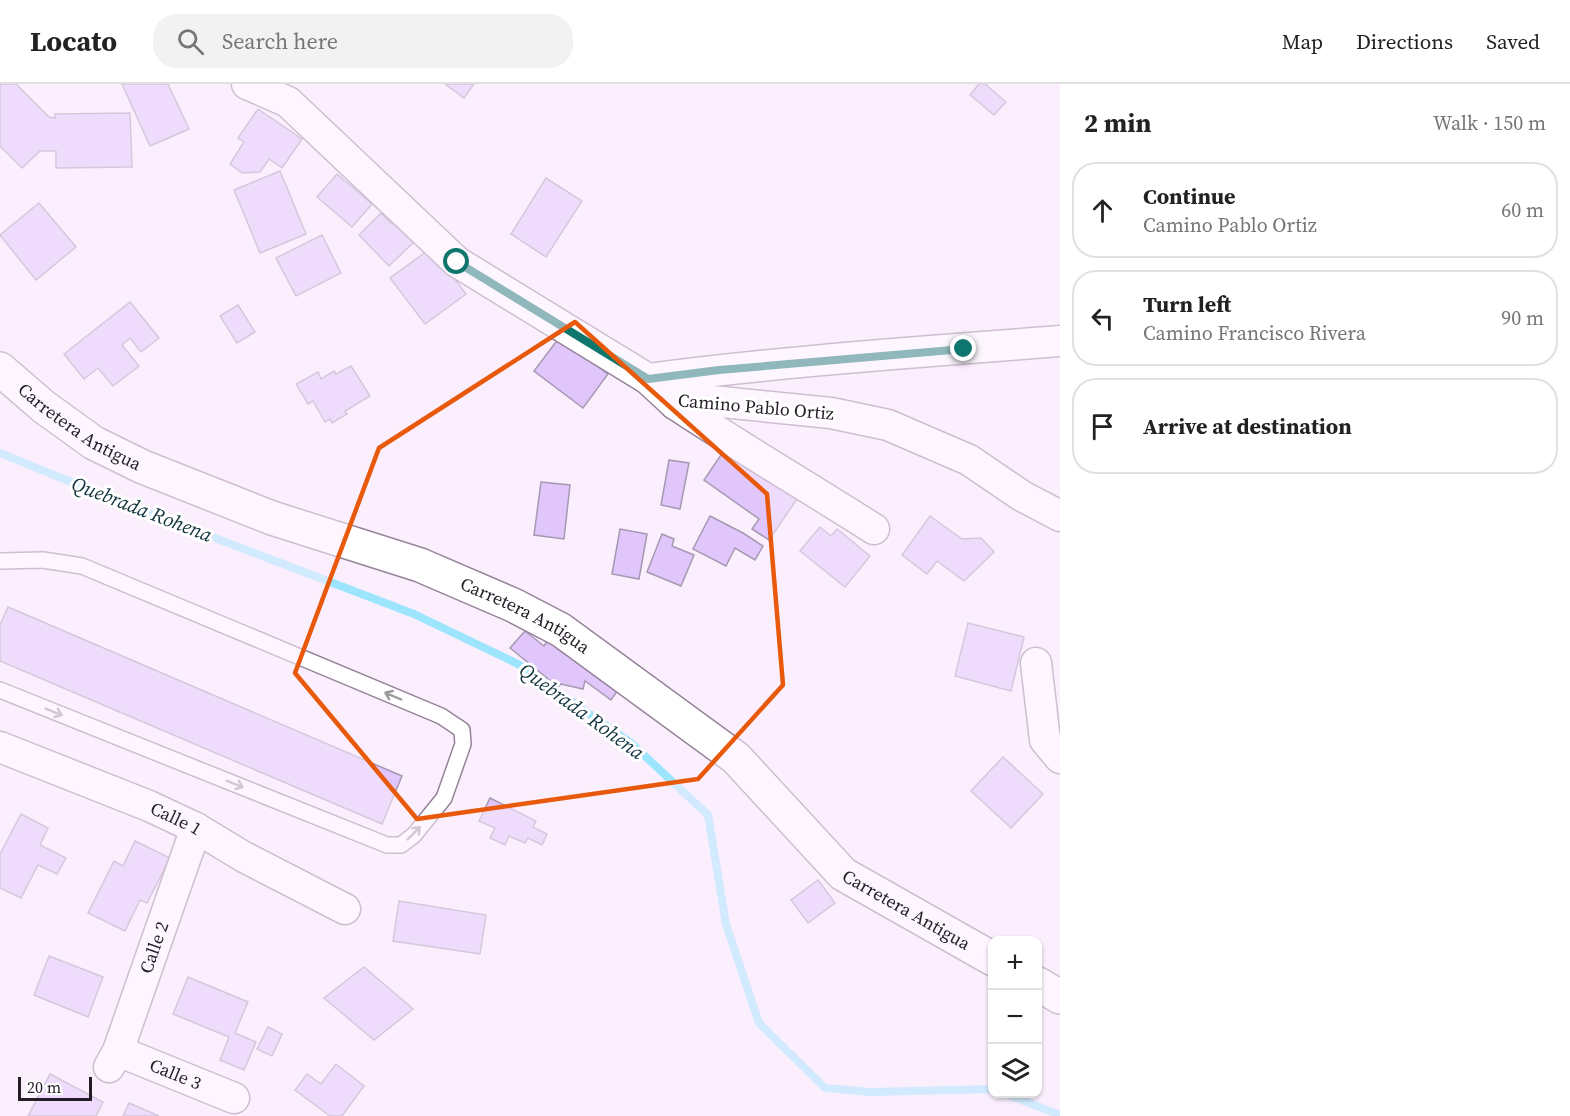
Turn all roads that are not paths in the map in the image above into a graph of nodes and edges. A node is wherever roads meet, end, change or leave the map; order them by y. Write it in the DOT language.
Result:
graph roads {
  1 [pos="247,84"];
  2 [pos="1060,341"];
  3 [pos="0,369"];
  4 [pos="648,379"];
  5 [pos="675,404"];
  6 [pos="1060,516"];
  7 [pos="874,529"];
  8 [pos="0,561"];
  9 [pos="1036,663"];
  10 [pos="0,690"];
  11 [pos="0,747"];
  12 [pos="1060,758"];
  13 [pos="196,828"];
  14 [pos="345,909"];
  15 [pos="988,955"];
  16 [pos="1042,986"];
  17 [pos="1060,997"];
  18 [pos="113,1059"];
  19 [pos="234,1098"];
  1 -- 4 [label="street, Camino Pablo Ortiz"];
  2 -- 4 [label="street"];
  3 -- 15 [label="street, Carretera Antigua"];
  4 -- 5 [label="street, Camino Pablo Ortiz"];
  5 -- 6 [label="street, Camino Pablo Ortiz"];
  5 -- 7 [label="street"];
  10 -- 8 [label="lane, one-way"];
  9 -- 12 [label="street"];
  11 -- 13 [label="street, Calle 1"];
  13 -- 14 [label="street, Calle 1"];
  13 -- 18 [label="street, Calle 2"];
  16 -- 17 [label="street"];
  18 -- 19 [label="street, Calle 3"];
}
